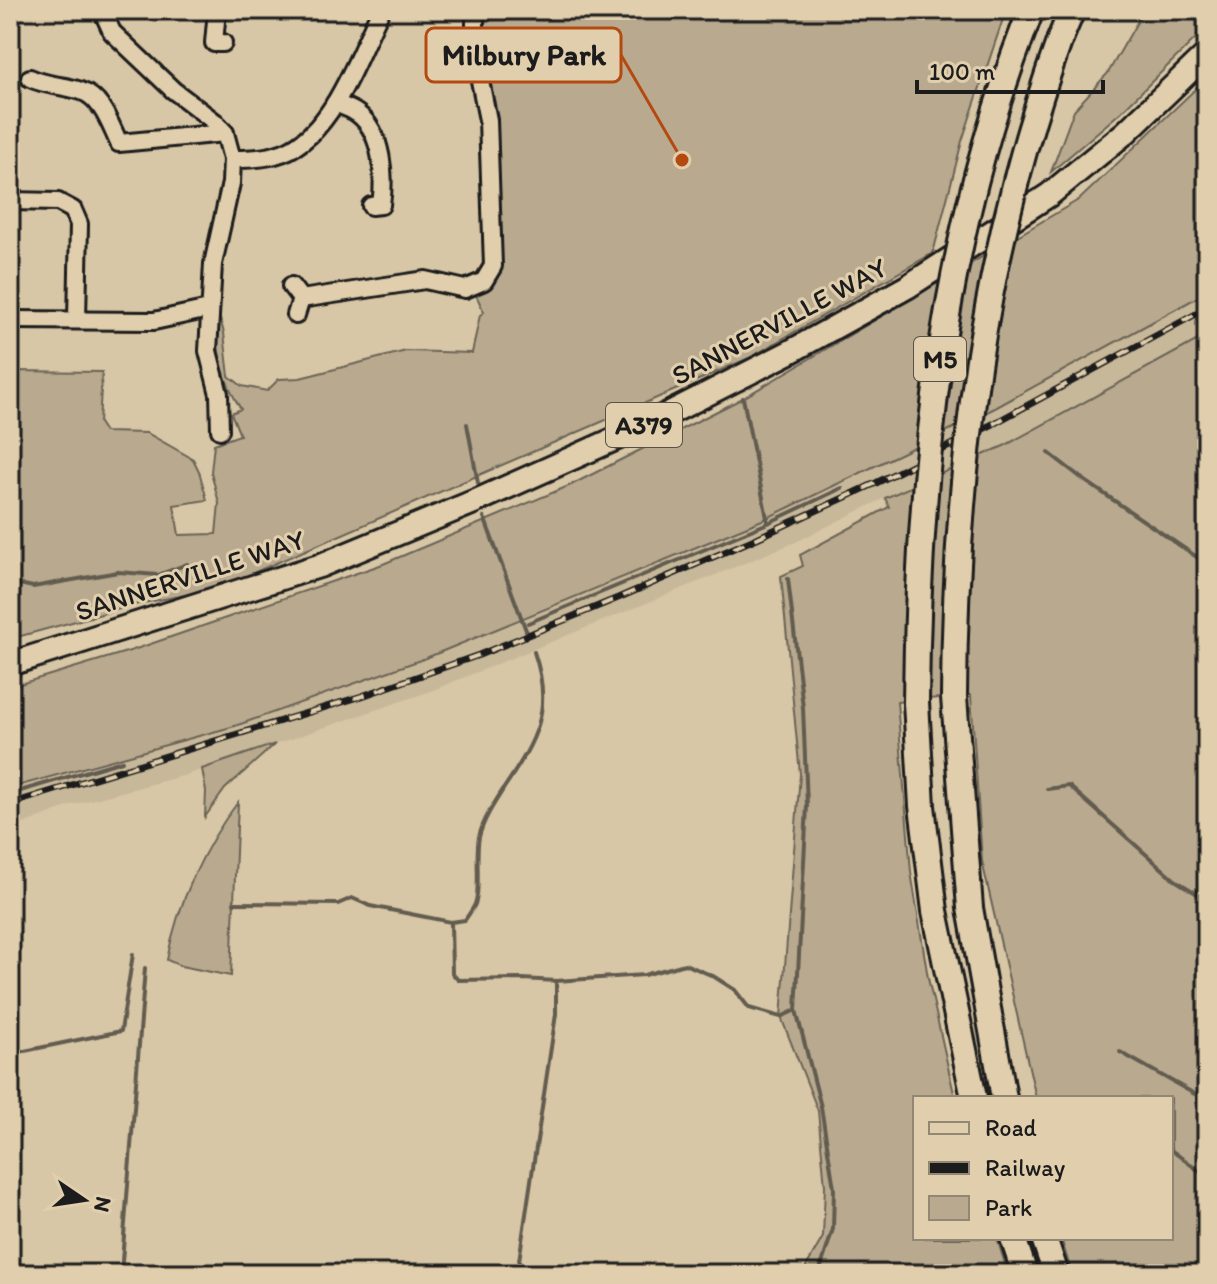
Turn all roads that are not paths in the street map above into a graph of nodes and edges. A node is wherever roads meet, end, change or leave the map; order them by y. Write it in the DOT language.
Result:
graph roads {
  1 [pos="102,10"];
  2 [pos="217,10"];
  3 [pos="381,10"];
  4 [pos="475,10"];
  5 [pos="1072,10"];
  6 [pos="1028,18"];
  7 [pos="214,43"];
  8 [pos="1207,54"];
  9 [pos="30,78"];
  10 [pos="335,103"];
  11 [pos="225,133"];
  12 [pos="232,159"];
  13 [pos="10,201"];
  14 [pos="382,205"];
  15 [pos="296,300"];
  16 [pos="209,309"];
  17 [pos="10,320"];
  18 [pos="77,320"];
  19 [pos="220,430"];
  20 [pos="10,664"];
  21 [pos="974,1096"];
  22 [pos="1004,1096"];
  23 [pos="1014,1240"];
  24 [pos="1045,1240"];
  25 [pos="1025,1274"];
  26 [pos="1056,1274"];
  1 -- 11 [label="street"];
  2 -- 7 [label="street"];
  3 -- 10 [label="street"];
  4 -- 15 [label="street"];
  5 -- 22 [label="highway, M5, bridge"];
  6 -- 21 [label="highway, M5, bridge"];
  8 -- 20 [label="main road, SANNERVILLE WAY / A379"];
  9 -- 11 [label="street"];
  10 -- 12 [label="street"];
  10 -- 14 [label="street"];
  11 -- 12 [label="street"];
  12 -- 16 [label="street"];
  13 -- 18 [label="street"];
  16 -- 18 [label="street"];
  16 -- 19 [label="street"];
  17 -- 18 [label="street"];
  23 -- 25 [label="highway"];
  24 -- 26 [label="highway"];
}
